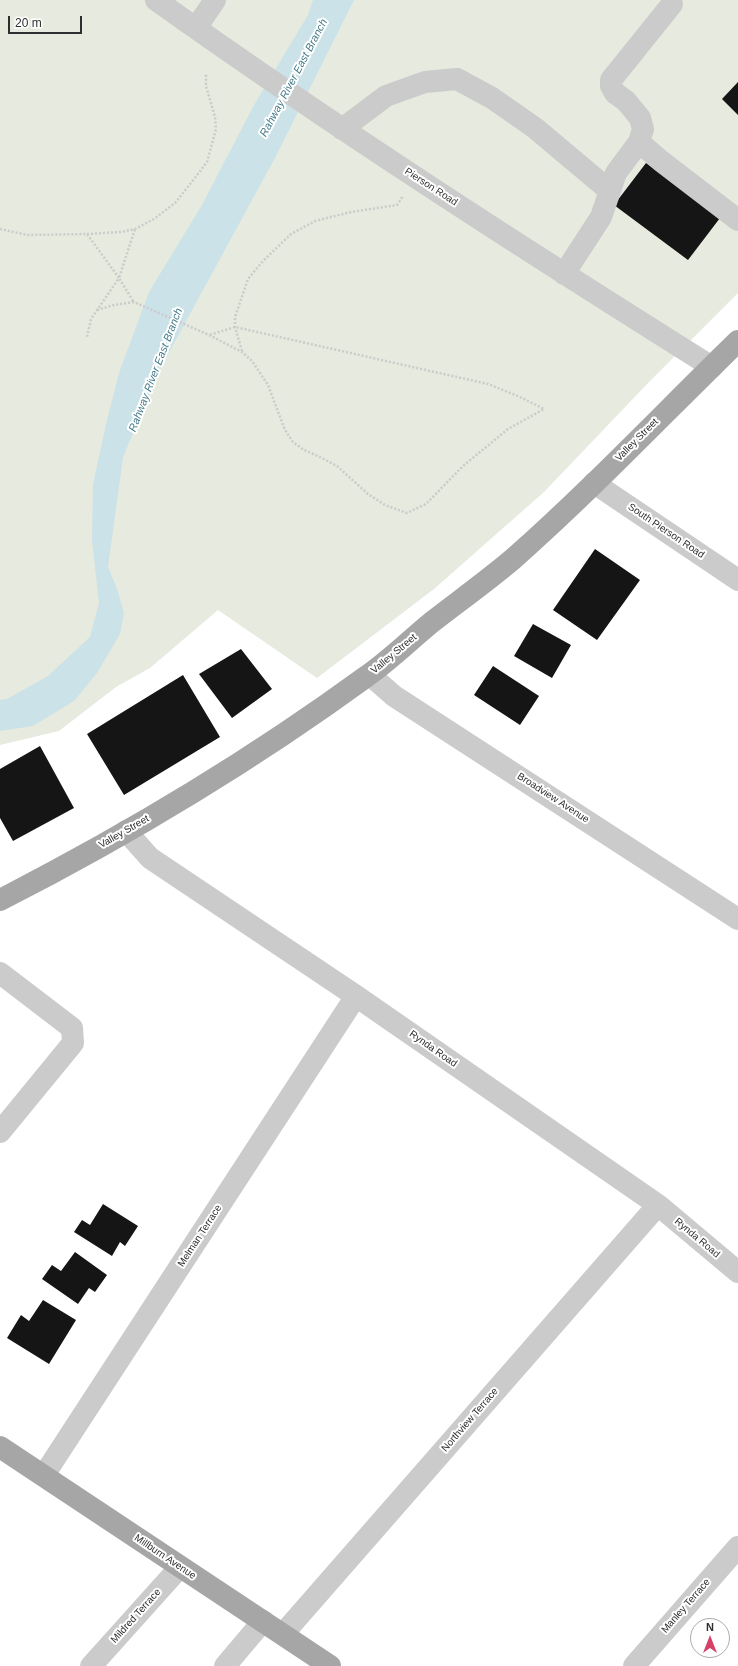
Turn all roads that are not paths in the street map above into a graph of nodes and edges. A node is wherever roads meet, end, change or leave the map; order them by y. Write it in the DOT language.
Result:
graph roads {
  1 [pos="156,0"];
  2 [pos="215,0"];
  3 [pos="672,4"];
  4 [pos="196,28"];
  5 [pos="342,129"];
  6 [pos="639,142"];
  7 [pos="610,191"];
  8 [pos="738,220"];
  9 [pos="564,274"];
  10 [pos="738,341"];
  11 [pos="712,366"];
  12 [pos="594,483"];
  13 [pos="738,580"];
  14 [pos="370,675"];
  15 [pos="126,832"];
  16 [pos="0,900"];
  17 [pos="738,918"];
  18 [pos="0,973"];
  19 [pos="356,996"];
  20 [pos="0,1132"];
  21 [pos="658,1205"];
  22 [pos="738,1272"];
  23 [pos="0,1447"];
  24 [pos="44,1475"];
  25 [pos="738,1547"];
  26 [pos="180,1567"];
  27 [pos="262,1621"];
  28 [pos="283,1634"];
  29 [pos="97,1664"];
  30 [pos="225,1666"];
  31 [pos="330,1666"];
  32 [pos="634,1666"];
  1 -- 4 [label="street, Pierson Road"];
  2 -- 4 [label="street"];
  3 -- 6 [label="street"];
  4 -- 5 [label="street, Pierson Road"];
  5 -- 7 [label="street"];
  5 -- 9 [label="street, Pierson Road"];
  6 -- 7 [label="street"];
  6 -- 8 [label="street"];
  7 -- 9 [label="street"];
  9 -- 11 [label="street, Pierson Road"];
  10 -- 11 [label="main road, Valley Street"];
  11 -- 12 [label="main road, Valley Street"];
  12 -- 13 [label="street, South Pierson Road"];
  12 -- 14 [label="main road, Valley Street"];
  14 -- 15 [label="main road, Valley Street"];
  14 -- 17 [label="street, Broadview Avenue"];
  15 -- 16 [label="main road, Valley Street"];
  15 -- 19 [label="street, Rynda Road"];
  18 -- 20 [label="street"];
  19 -- 21 [label="street, Rynda Road"];
  19 -- 24 [label="street, Melman Terrace"];
  21 -- 22 [label="street, Rynda Road"];
  21 -- 28 [label="street, Northview Terrace"];
  23 -- 24 [label="main road, Millburn Avenue"];
  24 -- 26 [label="main road, Millburn Avenue"];
  25 -- 32 [label="street, Manley Terrace"];
  26 -- 27 [label="main road, Millburn Avenue"];
  26 -- 29 [label="street, Mildred Terrace"];
  27 -- 28 [label="main road, Millburn Avenue"];
  27 -- 30 [label="street"];
  28 -- 31 [label="main road, Millburn Avenue"];
}
